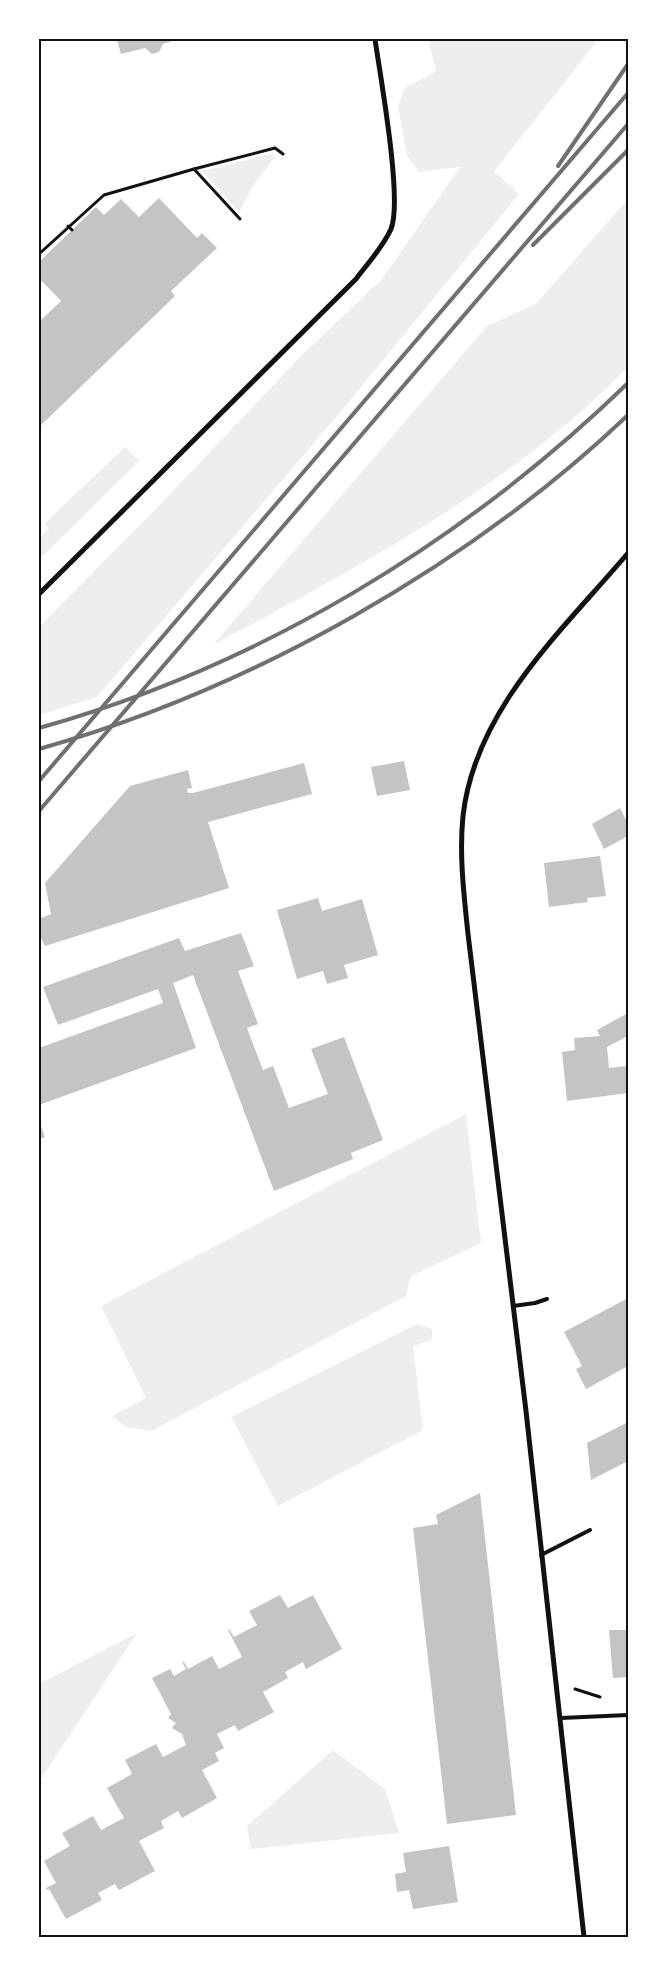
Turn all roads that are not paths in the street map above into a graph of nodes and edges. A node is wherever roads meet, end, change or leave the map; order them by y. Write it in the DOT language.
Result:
graph roads {
  1 [pos="376,39"];
  2 [pos="628,553"];
  3 [pos="39,594"];
  4 [pos="548,1299"];
  5 [pos="513,1306"];
  6 [pos="590,1530"];
  7 [pos="541,1555"];
  8 [pos="628,1715"];
  9 [pos="561,1718"];
  10 [pos="584,1937"];
  1 -- 3 [label="street"];
  2 -- 5 [label="street"];
  4 -- 5 [label="lane"];
  5 -- 7 [label="street"];
  6 -- 7 [label="lane"];
  7 -- 9 [label="street"];
  8 -- 9 [label="lane"];
  9 -- 10 [label="street"];
}
